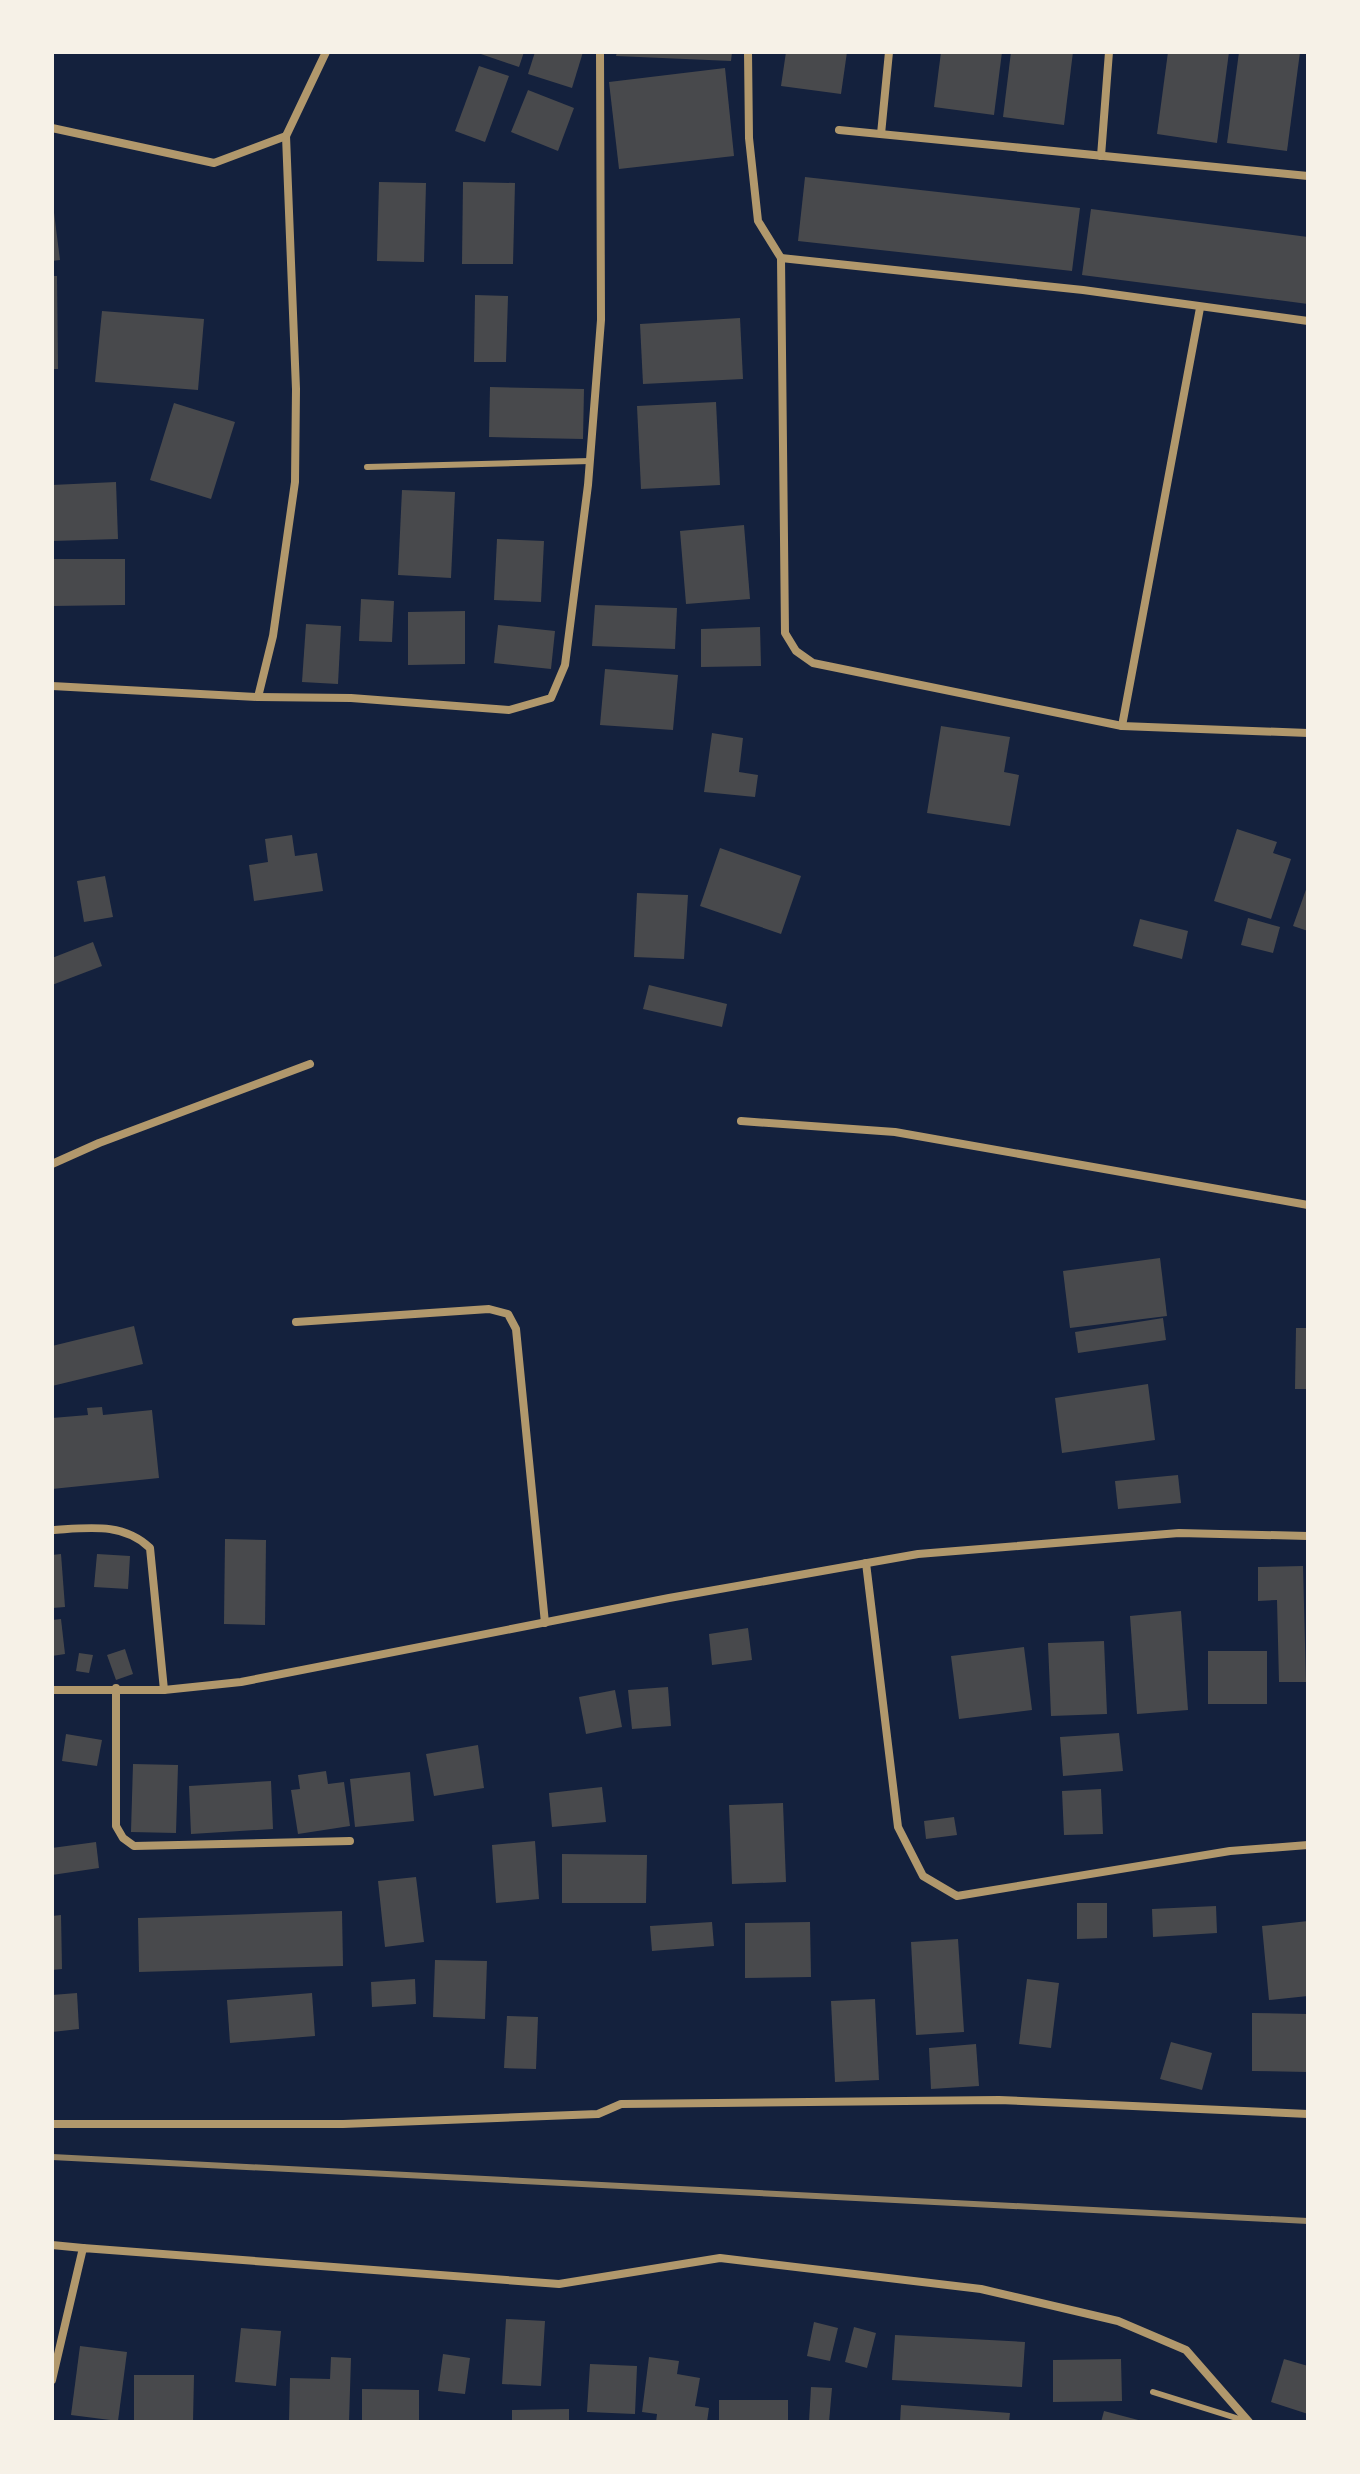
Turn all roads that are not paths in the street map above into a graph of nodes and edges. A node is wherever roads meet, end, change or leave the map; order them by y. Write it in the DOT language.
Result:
graph roads {
  1 [pos="326,52"];
  2 [pos="600,52"];
  3 [pos="748,52"];
  4 [pos="889,52"];
  5 [pos="1109,52"];
  6 [pos="52,128"];
  7 [pos="839,130"];
  8 [pos="881,134"];
  9 [pos="286,136"];
  10 [pos="1101,156"];
  11 [pos="1308,176"];
  12 [pos="781,258"];
  13 [pos="1200,308"];
  14 [pos="1308,321"];
  15 [pos="590,461"];
  16 [pos="367,467"];
  17 [pos="52,686"];
  18 [pos="258,697"];
  19 [pos="1122,726"];
  20 [pos="1308,733"];
  21 [pos="310,1064"];
  22 [pos="741,1121"];
  23 [pos="52,1164"];
  24 [pos="1308,1205"];
  25 [pos="296,1322"];
  26 [pos="52,1530"];
  27 [pos="1308,1536"];
  28 [pos="866,1563"];
  29 [pos="545,1623"];
  30 [pos="116,1688"];
  31 [pos="52,1690"];
  32 [pos="164,1690"];
  33 [pos="350,1841"];
  34 [pos="1308,1845"];
  35 [pos="1308,2114"];
  36 [pos="52,2124"];
  37 [pos="52,2245"];
  38 [pos="83,2248"];
  39 [pos="52,2380"];
  40 [pos="1153,2392"];
  41 [pos="1249,2422"];
  1 -- 9 [label="street"];
  2 -- 15 [label="street"];
  3 -- 12 [label="street"];
  4 -- 8 [label="street"];
  5 -- 10 [label="street"];
  6 -- 9 [label="street"];
  7 -- 8 [label="street"];
  8 -- 10 [label="street"];
  9 -- 18 [label="street"];
  10 -- 11 [label="street"];
  12 -- 13 [label="street"];
  12 -- 19 [label="street"];
  13 -- 14 [label="street"];
  13 -- 19 [label="street"];
  15 -- 16 [label="lane"];
  15 -- 18 [label="street"];
  17 -- 18 [label="street"];
  19 -- 20 [label="street"];
  21 -- 23 [label="street"];
  22 -- 24 [label="street"];
  25 -- 29 [label="street"];
  26 -- 32 [label="street"];
  27 -- 28 [label="street"];
  28 -- 29 [label="street"];
  28 -- 34 [label="street"];
  29 -- 32 [label="street"];
  30 -- 31 [label="street"];
  30 -- 32 [label="street"];
  30 -- 33 [label="street"];
  35 -- 36 [label="street"];
  37 -- 38 [label="street"];
  38 -- 39 [label="street"];
  38 -- 41 [label="street"];
  40 -- 41 [label="lane"];
}
